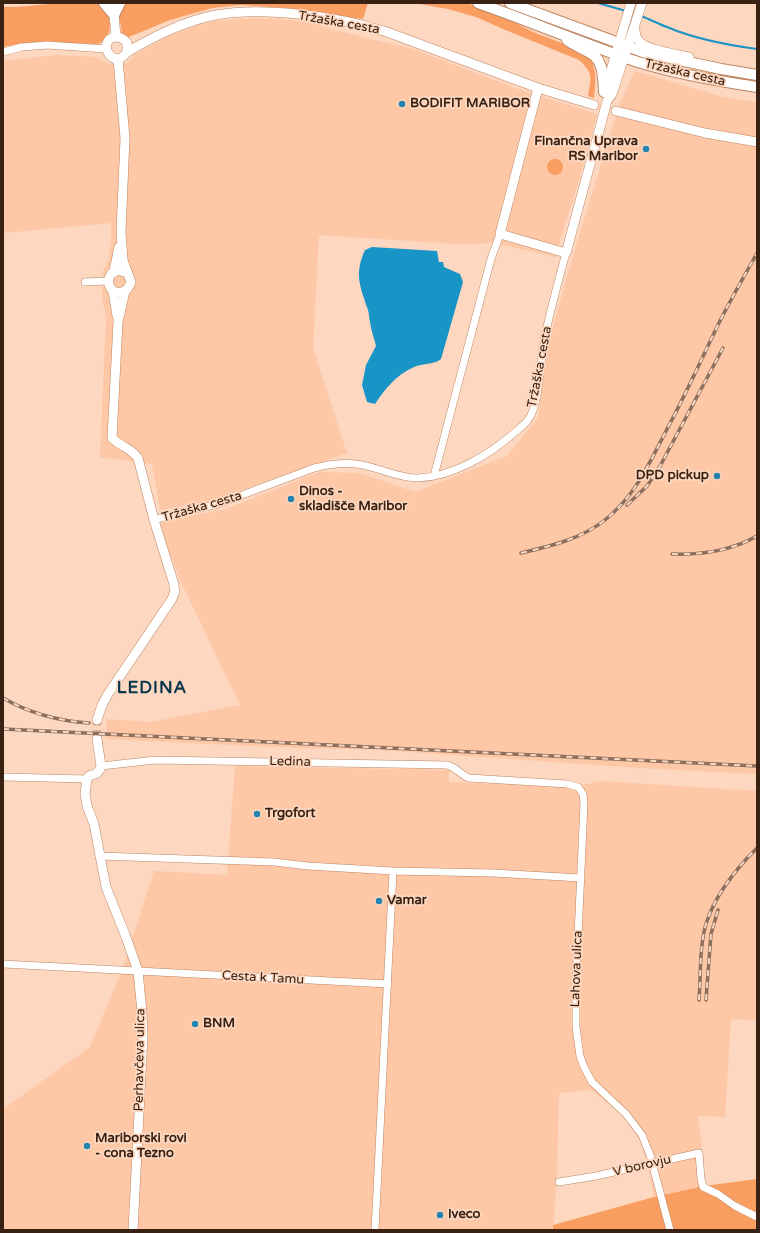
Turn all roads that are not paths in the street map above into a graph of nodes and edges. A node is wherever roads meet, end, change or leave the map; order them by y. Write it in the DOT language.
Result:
graph roads {
  1 [pos="104,3"];
  2 [pos="113,3"];
  3 [pos="120,3"];
  4 [pos="478,3"];
  5 [pos="510,3"];
  6 [pos="631,3"];
  7 [pos="641,4"];
  8 [pos="114,15"];
  9 [pos="635,25"];
  10 [pos="557,34"];
  11 [pos="157,35"];
  12 [pos="121,39"];
  13 [pos="623,45"];
  14 [pos="106,50"];
  15 [pos="3,52"];
  16 [pos="127,52"];
  17 [pos="620,56"];
  18 [pos="118,59"];
  19 [pos="700,65"];
  20 [pos="757,75"];
  21 [pos="757,87"];
  22 [pos="538,88"];
  23 [pos="606,96"];
  24 [pos="594,105"];
  25 [pos="616,111"];
  26 [pos="757,142"];
  27 [pos="121,232"];
  28 [pos="500,234"];
  29 [pos="566,252"];
  30 [pos="114,271"];
  31 [pos="126,273"];
  32 [pos="108,281"];
  33 [pos="86,282"];
  34 [pos="113,291"];
  35 [pos="125,291"];
  36 [pos="118,322"];
  37 [pos="434,476"];
  38 [pos="154,520"];
  39 [pos="97,720"];
  40 [pos="97,739"];
  41 [pos="101,766"];
  42 [pos="3,777"];
  43 [pos="87,779"];
  44 [pos="474,779"];
  45 [pos="99,856"];
  46 [pos="393,871"];
  47 [pos="581,878"];
  48 [pos="3,964"];
  49 [pos="138,971"];
  50 [pos="388,984"];
  51 [pos="652,1164"];
  52 [pos="559,1182"];
  53 [pos="757,1217"];
  54 [pos="133,1230"];
  55 [pos="375,1230"];
  56 [pos="670,1230"];
  1 -- 8 [label="main road"];
  2 -- 8 [label="street"];
  3 -- 8 [label="main road"];
  4 -- 10 [label="main road, Tržaška cesta"];
  5 -- 13 [label="main road, Tržaška cesta"];
  6 -- 13 [label="street"];
  7 -- 9 [label="street"];
  8 -- 12 [label="street"];
  9 -- 13 [label="street"];
  9 -- 19 [label="street"];
  10 -- 17 [label="main road, Tržaška cesta"];
  10 -- 23 [label="main road"];
  11 -- 12 [label="street"];
  11 -- 16 [label="street"];
  11 -- 22 [label="street, Tržaška cesta"];
  12 -- 14 [label="street"];
  12 -- 16 [label="street"];
  13 -- 17 [label="street"];
  13 -- 19 [label="main road, Tržaška cesta"];
  14 -- 15 [label="street"];
  14 -- 18 [label="street"];
  16 -- 18 [label="street"];
  17 -- 21 [label="main road, Tržaška cesta"];
  17 -- 23 [label="street, Tržaška cesta"];
  18 -- 27 [label="street"];
  19 -- 20 [label="main road, Tržaška cesta"];
  22 -- 24 [label="street, Tržaška cesta"];
  22 -- 28 [label="street"];
  23 -- 29 [label="street, Tržaška cesta, bridge"];
  25 -- 26 [label="street"];
  27 -- 30 [label="street"];
  27 -- 31 [label="street"];
  28 -- 29 [label="street"];
  28 -- 37 [label="street"];
  29 -- 37 [label="street, Tržaška cesta"];
  30 -- 31 [label="street"];
  30 -- 32 [label="street"];
  31 -- 35 [label="street"];
  32 -- 33 [label="street"];
  32 -- 34 [label="street"];
  34 -- 35 [label="street"];
  34 -- 36 [label="street"];
  35 -- 36 [label="street"];
  36 -- 38 [label="street, Tržaška cesta"];
  37 -- 38 [label="street, Tržaška cesta"];
  38 -- 39 [label="street"];
  40 -- 41 [label="street"];
  41 -- 43 [label="street"];
  41 -- 44 [label="street, Ledina"];
  42 -- 43 [label="street"];
  43 -- 45 [label="street, Perhavčeva ulica"];
  44 -- 47 [label="street, Lahova ulica"];
  45 -- 46 [label="street"];
  45 -- 49 [label="street, Perhavčeva ulica"];
  46 -- 47 [label="street"];
  46 -- 50 [label="street"];
  47 -- 51 [label="street, Lahova ulica"];
  48 -- 49 [label="street, Cesta k Tamu"];
  49 -- 50 [label="street, Cesta k Tamu"];
  49 -- 54 [label="street, Perhavčeva ulica"];
  50 -- 55 [label="street"];
  51 -- 52 [label="street, V borovju"];
  51 -- 53 [label="street, V borovju"];
  51 -- 56 [label="street, Lahova ulica"];
}
